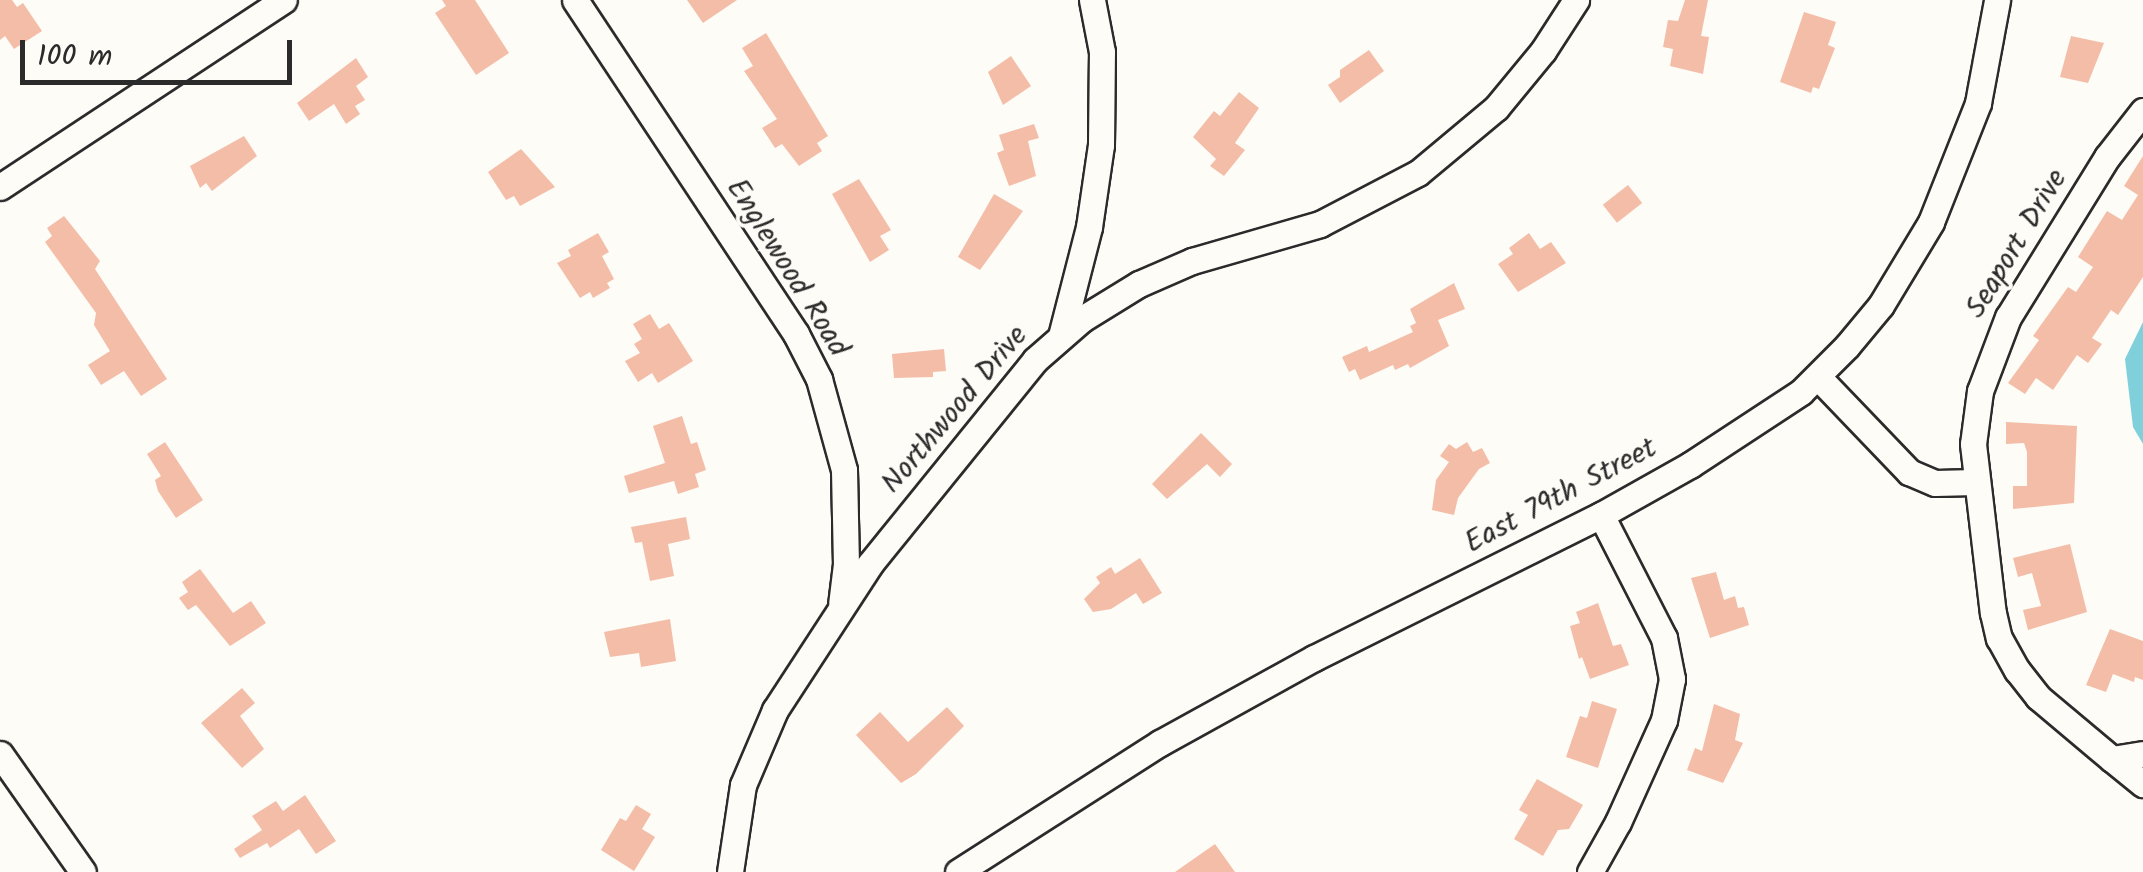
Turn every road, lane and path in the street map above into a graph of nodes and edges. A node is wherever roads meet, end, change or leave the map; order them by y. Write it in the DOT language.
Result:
graph roads {
  1 [pos="284,0"];
  2 [pos="575,0"];
  3 [pos="1092,0"];
  4 [pos="1576,0"];
  5 [pos="1997,0"];
  6 [pos="2143,112"];
  7 [pos="0,187"];
  8 [pos="1061,336"];
  9 [pos="1818,377"];
  10 [pos="1975,482"];
  11 [pos="1602,515"];
  12 [pos="841,603"];
  13 [pos="0,754"];
  14 [pos="2143,754"];
  15 [pos="2112,760"];
  16 [pos="2143,784"];
  17 [pos="82,872"];
  18 [pos="730,872"];
  19 [pos="958,872"];
  20 [pos="1590,872"];
  1 -- 7 [label="street"];
  2 -- 12 [label="street, Englewood Road"];
  3 -- 8 [label="street"];
  4 -- 8 [label="street, Northwood Drive"];
  5 -- 9 [label="street, East 79th Street"];
  6 -- 10 [label="street, Seaport Drive"];
  8 -- 12 [label="street, Northwood Drive"];
  9 -- 10 [label="street"];
  9 -- 11 [label="street, East 79th Street"];
  10 -- 15 [label="street, Seaport Drive"];
  11 -- 19 [label="street, East 79th Street"];
  11 -- 20 [label="street"];
  12 -- 18 [label="street, Northwood Drive"];
  13 -- 17 [label="street"];
  14 -- 15 [label="street"];
  15 -- 16 [label="street, Seaport Drive"];
}
